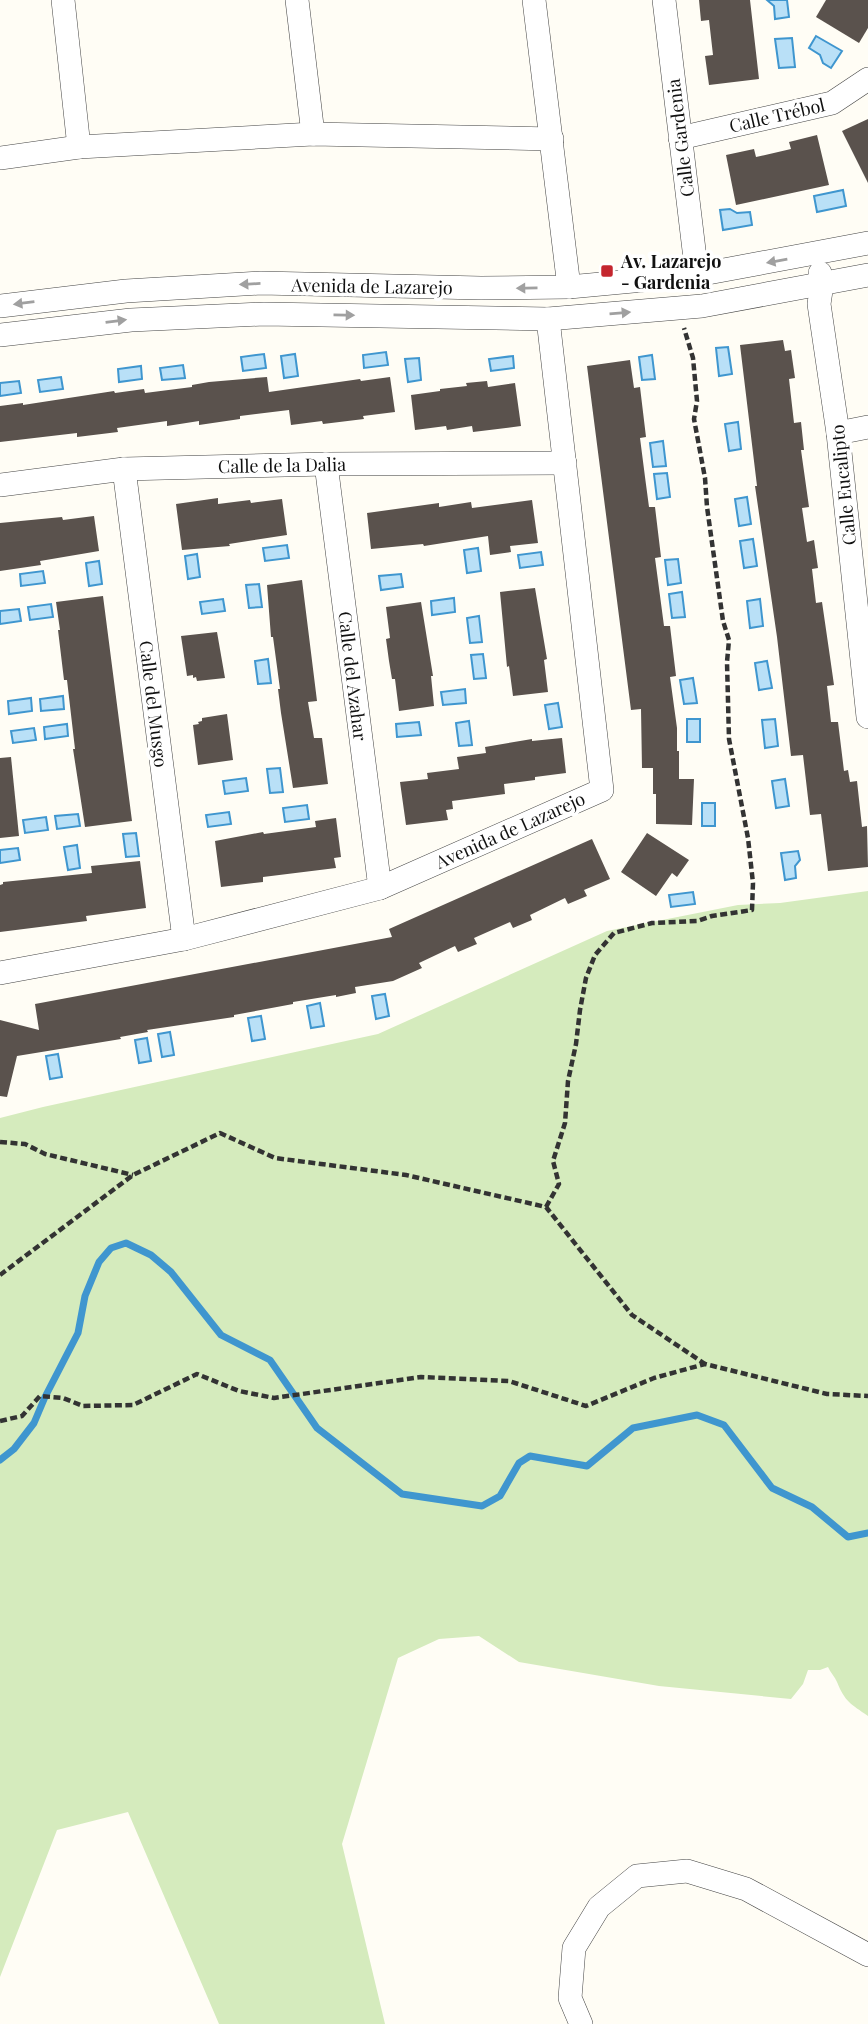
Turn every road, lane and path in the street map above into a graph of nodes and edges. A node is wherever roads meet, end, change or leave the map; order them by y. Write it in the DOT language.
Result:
graph roads {
  1 [pos="62,0"];
  2 [pos="297,0"];
  3 [pos="534,0"];
  4 [pos="664,0"];
  5 [pos="868,79"];
  6 [pos="313,134"];
  7 [pos="680,138"];
  8 [pos="552,139"];
  9 [pos="79,147"];
  10 [pos="0,158"];
  11 [pos="868,243"];
  12 [pos="816,254"];
  13 [pos="697,275"];
  14 [pos="868,275"];
  15 [pos="822,284"];
  16 [pos="569,287"];
  17 [pos="0,306"];
  18 [pos="681,307"];
  19 [pos="548,319"];
  20 [pos="0,335"];
  21 [pos="868,427"];
  22 [pos="838,433"];
  23 [pos="565,463"];
  24 [pos="326,464"];
  25 [pos="124,469"];
  26 [pos="0,485"];
  27 [pos="868,718"];
  28 [pos="380,888"];
  29 [pos="184,939"];
  30 [pos="0,973"];
  31 [pos="0,1142"];
  32 [pos="133,1175"];
  33 [pos="546,1207"];
  34 [pos="0,1275"];
  35 [pos="705,1364"];
  36 [pos="868,1396"];
  37 [pos="0,1422"];
  38 [pos="868,1955"];
  39 [pos="581,2024"];
  1 -- 9 [label="street"];
  2 -- 6 [label="street"];
  3 -- 8 [label="street"];
  4 -- 7 [label="street, Calle Gardenia"];
  5 -- 7 [label="street, Calle Trébol"];
  6 -- 8 [label="street"];
  6 -- 9 [label="street"];
  7 -- 13 [label="street, Calle Gardenia"];
  8 -- 16 [label="street"];
  9 -- 10 [label="street"];
  11 -- 12 [label="street, Avenida de Lazarejo"];
  12 -- 13 [label="street, Avenida de Lazarejo, one-way"];
  12 -- 15 [label="street, Calle Eucalipto"];
  13 -- 16 [label="street, Avenida de Lazarejo"];
  14 -- 15 [label="street, Avenida de Lazarejo"];
  15 -- 18 [label="street, Avenida de Lazarejo"];
  15 -- 22 [label="street, Calle Eucalipto"];
  16 -- 17 [label="street, Avenida de Lazarejo, one-way"];
  19 -- 18 [label="street, Avenida de Lazarejo, one-way"];
  18 -- 33 [label="path"];
  20 -- 19 [label="street, Avenida de Lazarejo, one-way"];
  19 -- 23 [label="street, Avenida de Lazarejo"];
  21 -- 22 [label="street"];
  22 -- 27 [label="street, Calle Eucalipto"];
  23 -- 24 [label="street, Calle de la Dalia"];
  23 -- 28 [label="street, Avenida de Lazarejo"];
  24 -- 25 [label="street, Calle de la Dalia"];
  24 -- 28 [label="street, Calle del Azahar"];
  25 -- 26 [label="street, Calle de la Dalia"];
  25 -- 29 [label="street, Calle del Musgo"];
  28 -- 29 [label="street, Avenida de Lazarejo"];
  29 -- 30 [label="street, Avenida de Lazarejo"];
  31 -- 32 [label="path"];
  32 -- 33 [label="path"];
  32 -- 34 [label="path"];
  33 -- 35 [label="path"];
  35 -- 36 [label="path"];
  35 -- 37 [label="path"];
  38 -- 39 [label="street"];
}
